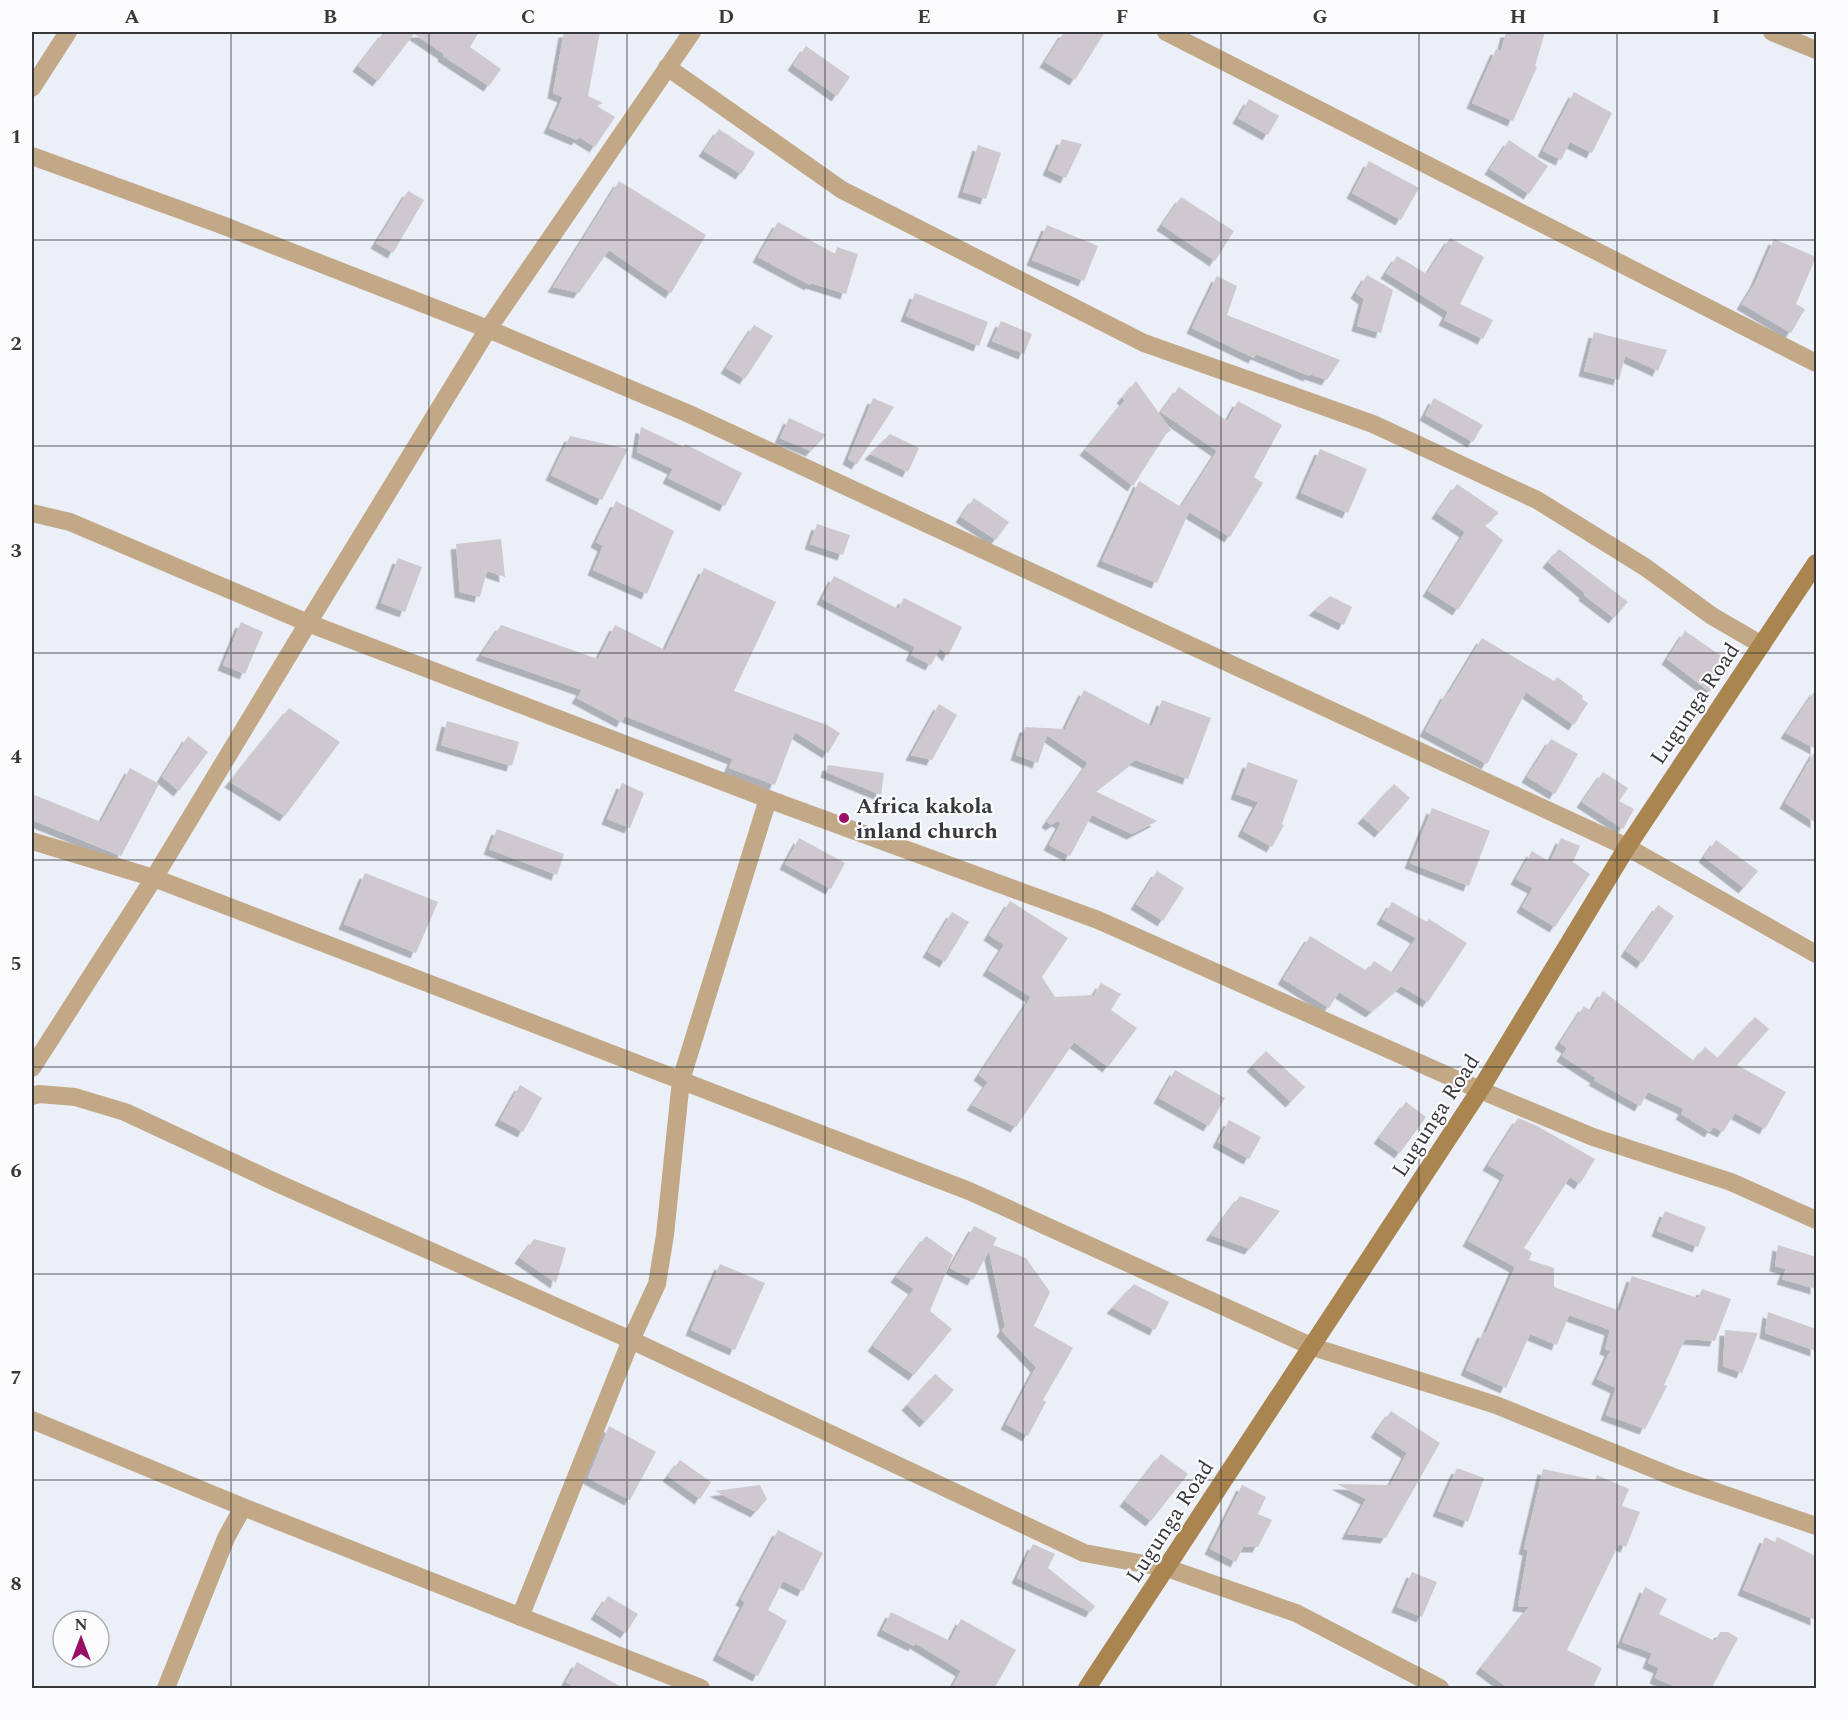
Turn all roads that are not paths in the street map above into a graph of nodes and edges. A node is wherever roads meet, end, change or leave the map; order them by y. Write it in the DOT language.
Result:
graph roads {
  1 [pos="68,32"];
  2 [pos="692,32"];
  3 [pos="1166,32"];
  4 [pos="1772,32"];
  5 [pos="1816,50"];
  6 [pos="667,67"];
  7 [pos="34,78"];
  8 [pos="32,156"];
  9 [pos="488,329"];
  10 [pos="1816,363"];
  11 [pos="32,513"];
  12 [pos="1816,563"];
  13 [pos="308,623"];
  14 [pos="1762,645"];
  15 [pos="768,798"];
  16 [pos="32,841"];
  17 [pos="1627,847"];
  18 [pos="154,878"];
  19 [pos="1816,954"];
  20 [pos="32,1068"];
  21 [pos="681,1080"];
  22 [pos="1480,1090"];
  23 [pos="32,1096"];
  24 [pos="1816,1220"];
  25 [pos="631,1340"];
  26 [pos="1312,1347"];
  27 [pos="32,1420"];
  28 [pos="243,1507"];
  29 [pos="1816,1526"];
  30 [pos="1167,1568"];
  31 [pos="520,1617"];
  32 [pos="166,1689"];
  33 [pos="701,1689"];
  34 [pos="1087,1689"];
  35 [pos="1440,1689"];
  1 -- 7 [label="street"];
  2 -- 6 [label="street"];
  3 -- 10 [label="street"];
  4 -- 5 [label="street"];
  6 -- 9 [label="street"];
  6 -- 14 [label="street"];
  8 -- 9 [label="street"];
  9 -- 13 [label="street"];
  9 -- 17 [label="street"];
  11 -- 13 [label="street"];
  12 -- 14 [label="street, Lugunga Road"];
  13 -- 15 [label="street"];
  13 -- 18 [label="street"];
  14 -- 17 [label="street, Lugunga Road"];
  15 -- 21 [label="street"];
  15 -- 22 [label="street"];
  16 -- 18 [label="street"];
  17 -- 19 [label="street"];
  17 -- 22 [label="street, Lugunga Road"];
  18 -- 20 [label="street"];
  18 -- 21 [label="street"];
  21 -- 25 [label="street"];
  21 -- 26 [label="street"];
  22 -- 24 [label="street"];
  22 -- 26 [label="street, Lugunga Road"];
  23 -- 25 [label="street"];
  25 -- 30 [label="street"];
  25 -- 31 [label="street"];
  26 -- 29 [label="street"];
  26 -- 30 [label="street, Lugunga Road"];
  27 -- 28 [label="street"];
  28 -- 31 [label="street"];
  28 -- 32 [label="street"];
  30 -- 34 [label="street, Lugunga Road"];
  30 -- 35 [label="street"];
  31 -- 33 [label="street"];
}
